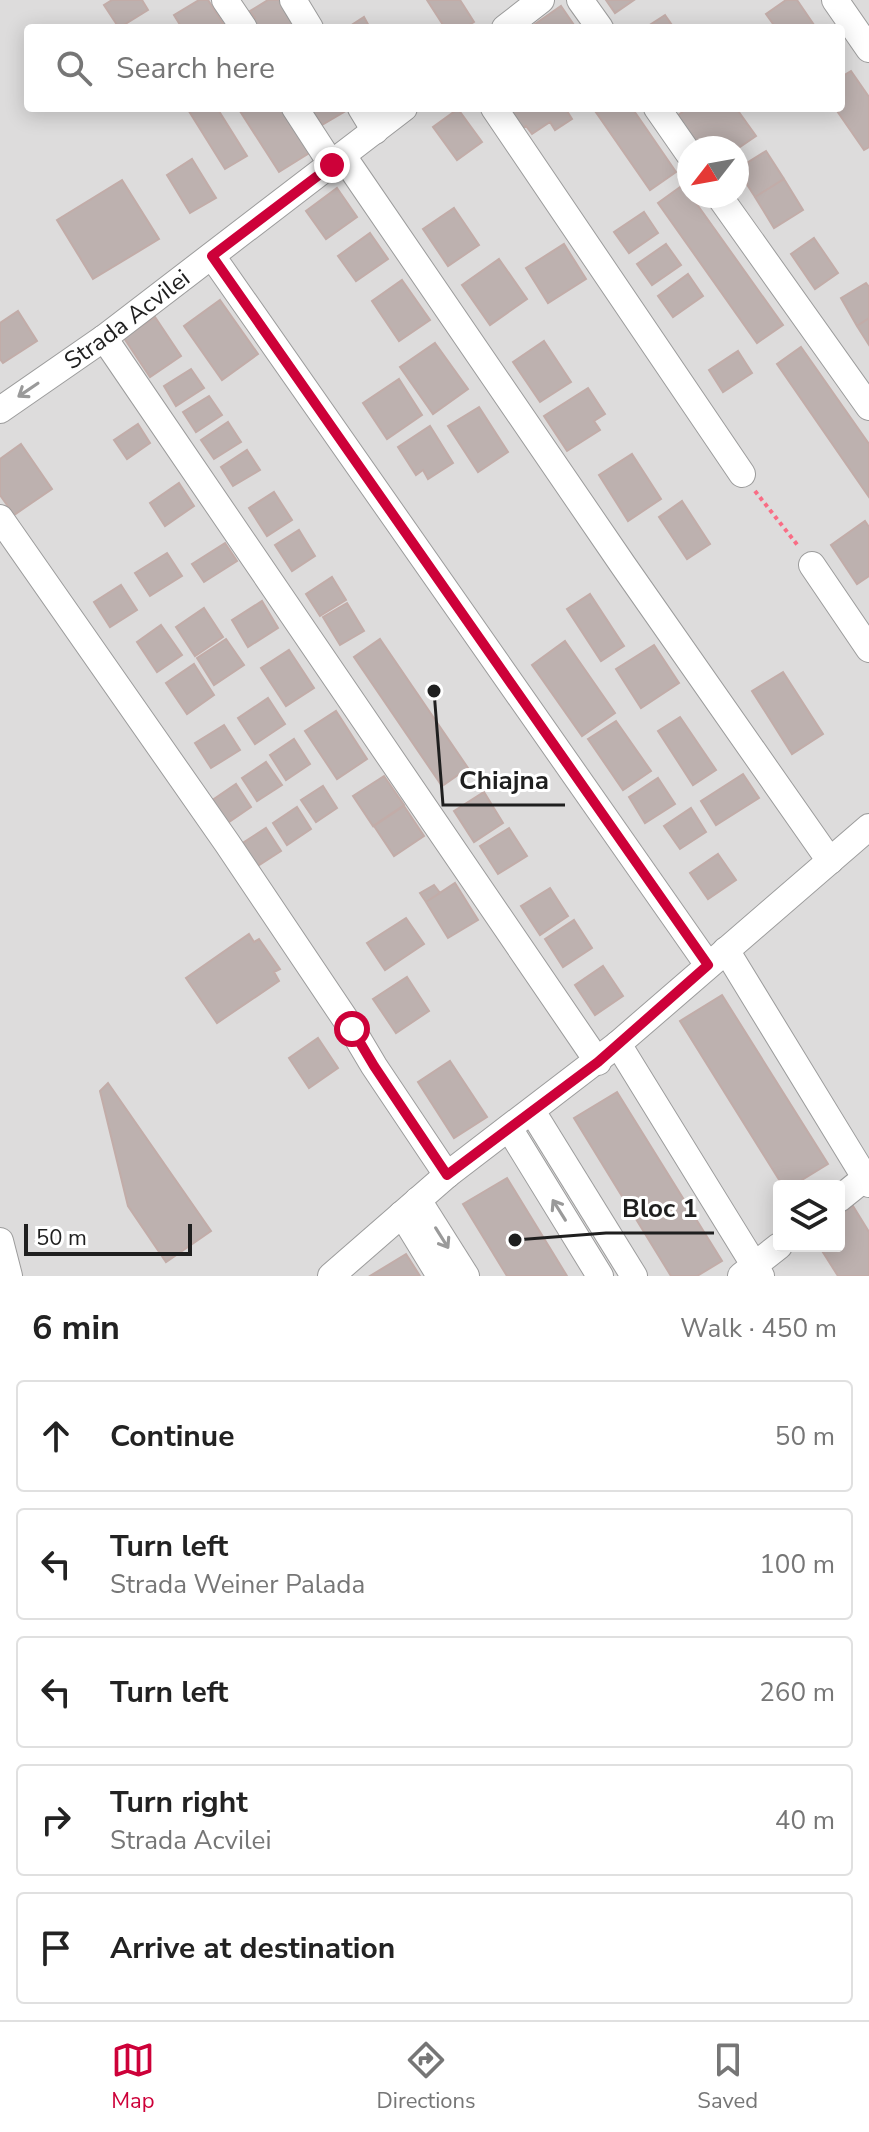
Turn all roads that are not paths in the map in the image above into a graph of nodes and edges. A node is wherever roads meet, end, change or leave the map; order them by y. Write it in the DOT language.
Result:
graph roads {
  1 [pos="225,0"];
  2 [pos="293,0"];
  3 [pos="541,0"];
  4 [pos="580,0"];
  5 [pos="835,0"];
  6 [pos="241,24"];
  7 [pos="308,24"];
  8 [pos="510,24"];
  9 [pos="597,24"];
  10 [pos="869,49"];
  11 [pos="298,112"];
  12 [pos="363,112"];
  13 [pos="399,112"];
  14 [pos="497,112"];
  15 [pos="660,112"];
  16 [pos="375,131"];
  17 [pos="677,137"];
  18 [pos="338,160"];
  19 [pos="728,208"];
  20 [pos="212,256"];
  21 [pos="104,338"];
  22 [pos="869,407"];
  23 [pos="0,410"];
  24 [pos="742,474"];
  25 [pos="0,518"];
  26 [pos="812,565"];
  27 [pos="869,649"];
  28 [pos="869,827"];
  29 [pos="830,861"];
  30 [pos="717,958"];
  31 [pos="618,1044"];
  32 [pos="598,1062"];
  33 [pos="532,1111"];
  34 [pos="509,1128"];
  35 [pos="447,1175"];
  36 [pos="867,1181"];
  37 [pos="845,1195"];
  38 [pos="410,1207"];
  39 [pos="0,1241"];
  40 [pos="773,1252"];
  41 [pos="752,1272"];
  42 [pos="6,1273"];
  43 [pos="331,1276"];
  44 [pos="440,1276"];
  45 [pos="466,1276"];
  46 [pos="600,1276"];
  47 [pos="634,1276"];
  1 -- 6 [label="street"];
  2 -- 7 [label="street"];
  3 -- 8 [label="street"];
  4 -- 9 [label="street"];
  5 -- 10 [label="street"];
  11 -- 18 [label="street"];
  12 -- 16 [label="street"];
  13 -- 16 [label="street, Strada Acvilei"];
  14 -- 24 [label="street"];
  15 -- 17 [label="street"];
  16 -- 18 [label="street, Strada Acvilei"];
  18 -- 20 [label="street, Strada Acvilei"];
  18 -- 29 [label="street"];
  19 -- 22 [label="street"];
  20 -- 21 [label="street, Strada Acvilei"];
  20 -- 30 [label="street"];
  21 -- 23 [label="street, Strada Acvilei, one-way"];
  21 -- 32 [label="street"];
  25 -- 35 [label="street"];
  26 -- 27 [label="street"];
  28 -- 29 [label="street"];
  29 -- 30 [label="street"];
  30 -- 31 [label="street"];
  30 -- 36 [label="street"];
  31 -- 32 [label="street"];
  31 -- 41 [label="street"];
  32 -- 33 [label="street"];
  33 -- 34 [label="street"];
  33 -- 47 [label="street"];
  34 -- 35 [label="street"];
  46 -- 34 [label="street, one-way"];
  35 -- 38 [label="street"];
  36 -- 37 [label="street"];
  38 -- 43 [label="street"];
  38 -- 44 [label="street"];
  38 -- 45 [label="street, one-way"];
  39 -- 42 [label="street"];
  40 -- 41 [label="street"];
}
